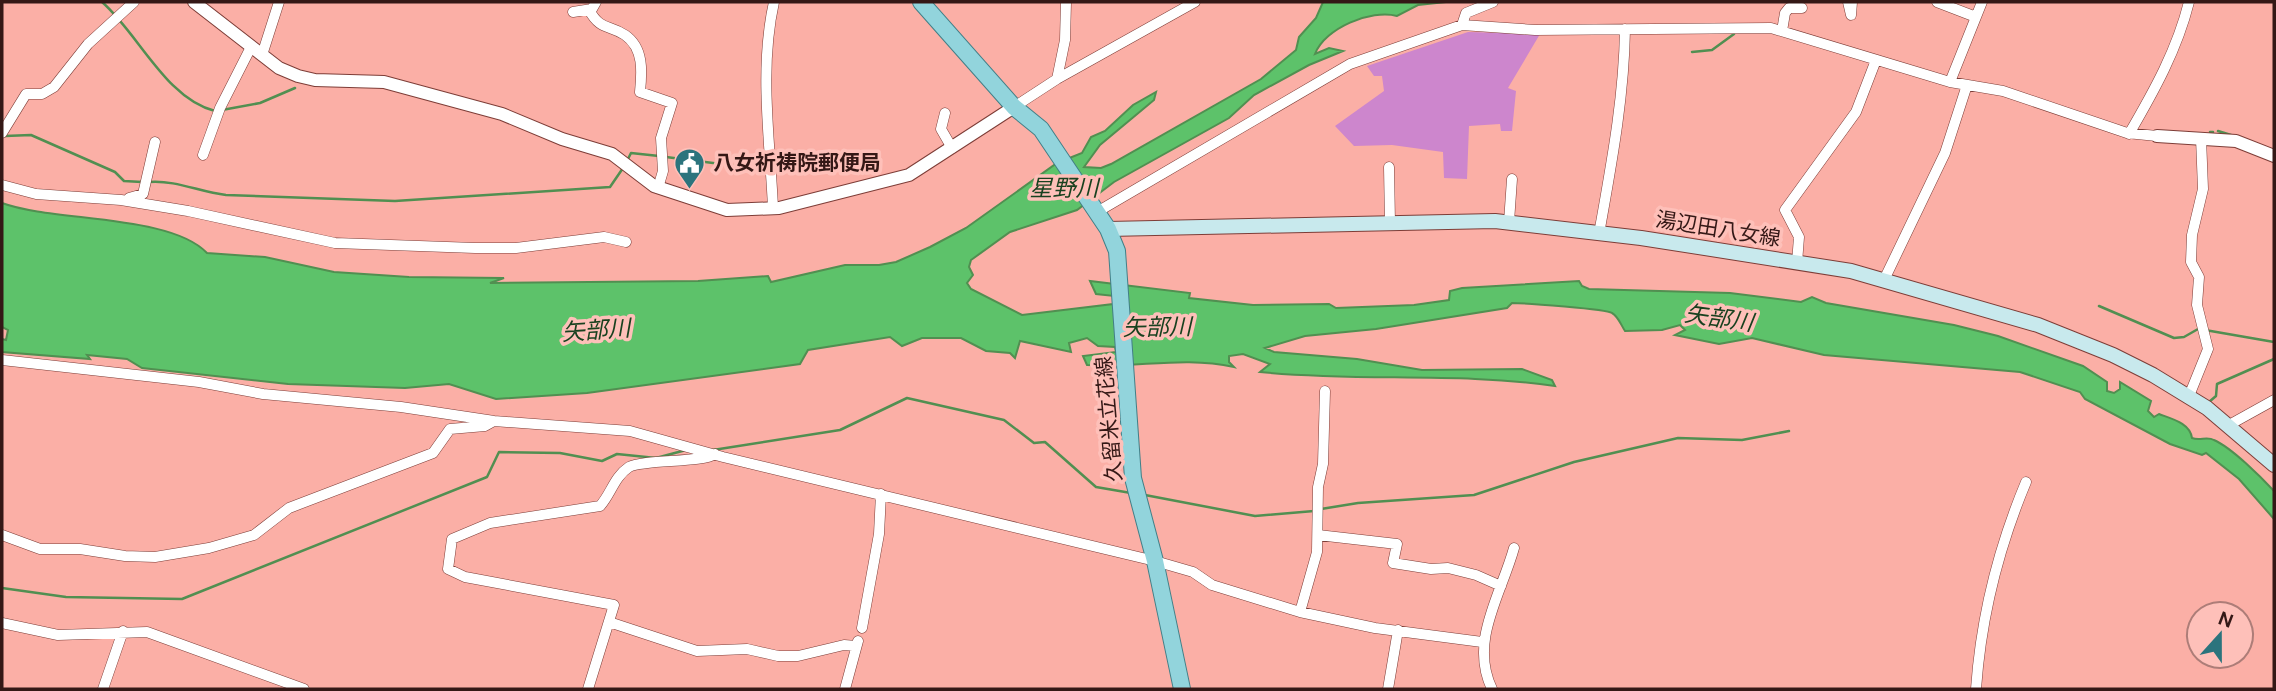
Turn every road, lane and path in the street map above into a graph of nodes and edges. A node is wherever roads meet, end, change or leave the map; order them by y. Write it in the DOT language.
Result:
graph roads {
  1 [pos="134,2"];
  2 [pos="194,2"];
  3 [pos="279,2"];
  4 [pos="774,2"];
  5 [pos="921,2"];
  6 [pos="1066,2"];
  7 [pos="1195,2"];
  8 [pos="1493,2"];
  9 [pos="1982,2"];
  10 [pos="2189,2"];
  11 [pos="1934,5"];
  12 [pos="593,6"];
  13 [pos="1785,7"];
  14 [pos="1802,8"];
  15 [pos="573,12"];
  16 [pos="1976,17"];
  17 [pos="1462,25"];
  18 [pos="1625,29"];
  19 [pos="1782,31"];
  20 [pos="251,47"];
  21 [pos="262,55"];
  22 [pos="1876,60"];
  23 [pos="1057,79"];
  24 [pos="1950,82"];
  25 [pos="1966,85"];
  26 [pos="1014,107"];
  27 [pos="945,113"];
  28 [pos="2,134"];
  29 [pos="2129,134"];
  30 [pos="2157,136"];
  31 [pos="2201,138"];
  32 [pos="155,142"];
  33 [pos="952,148"];
  34 [pos="203,155"];
  35 [pos="2274,156"];
  36 [pos="1389,167"];
  37 [pos="1512,179"];
  38 [pos="2,185"];
  39 [pos="658,188"];
  40 [pos="121,200"];
  41 [pos="773,208"];
  42 [pos="1095,210"];
  43 [pos="1509,222"];
  44 [pos="1390,223"];
  45 [pos="1108,229"];
  46 [pos="1599,234"];
  47 [pos="626,242"];
  48 [pos="1797,262"];
  49 [pos="1877,283"];
  50 [pos="2,360"];
  51 [pos="1325,391"];
  52 [pos="2189,396"];
  53 [pos="2274,400"];
  54 [pos="494,421"];
  55 [pos="2230,425"];
  56 [pos="715,453"];
  57 [pos="2274,465"];
  58 [pos="2026,482"];
  59 [pos="881,494"];
  60 [pos="2,535"];
  61 [pos="1318,535"];
  62 [pos="1514,548"];
  63 [pos="1155,561"];
  64 [pos="1501,586"];
  65 [pos="1300,612"];
  66 [pos="610,616"];
  67 [pos="2,623"];
  68 [pos="862,628"];
  69 [pos="1398,630"];
  70 [pos="123,631"];
  71 [pos="1482,642"];
  72 [pos="1389,685"];
  73 [pos="103,689"];
  74 [pos="304,689"];
  75 [pos="588,689"];
  76 [pos="845,689"];
  77 [pos="1182,689"];
  78 [pos="1492,689"];
  79 [pos="1976,689"];
  1 -- 28 [label="street"];
  2 -- 20 [label="street"];
  3 -- 21 [label="street"];
  4 -- 41 [label="street"];
  5 -- 26 [label="main road, 久留米立花線"];
  6 -- 23 [label="street"];
  7 -- 23 [label="street"];
  8 -- 17 [label="street"];
  9 -- 16 [label="street"];
  10 -- 29 [label="street"];
  11 -- 16 [label="street"];
  12 -- 15 [label="street"];
  12 -- 39 [label="street"];
  13 -- 14 [label="street"];
  13 -- 19 [label="street"];
  16 -- 24 [label="street"];
  17 -- 18 [label="street"];
  17 -- 42 [label="street"];
  18 -- 19 [label="street"];
  18 -- 46 [label="street"];
  19 -- 22 [label="street"];
  20 -- 21 [label="street"];
  20 -- 34 [label="street"];
  21 -- 39 [label="street"];
  22 -- 24 [label="street"];
  22 -- 48 [label="street"];
  23 -- 26 [label="street"];
  24 -- 25 [label="street"];
  25 -- 29 [label="street"];
  25 -- 49 [label="street"];
  26 -- 33 [label="street"];
  26 -- 42 [label="main road, 久留米立花線"];
  27 -- 33 [label="street"];
  29 -- 30 [label="street"];
  30 -- 31 [label="street"];
  31 -- 35 [label="street"];
  31 -- 52 [label="street"];
  32 -- 40 [label="street"];
  33 -- 41 [label="street"];
  36 -- 44 [label="street"];
  37 -- 43 [label="street"];
  38 -- 40 [label="street"];
  39 -- 41 [label="street"];
  40 -- 47 [label="street"];
  42 -- 45 [label="main road, 久留米立花線"];
  43 -- 44 [label="main road, 湯辺田八女線"];
  43 -- 46 [label="main road, 湯辺田八女線"];
  44 -- 45 [label="main road, 湯辺田八女線"];
  45 -- 63 [label="main road, 久留米立花線"];
  46 -- 48 [label="main road, 湯辺田八女線"];
  48 -- 49 [label="main road, 湯辺田八女線"];
  49 -- 52 [label="main road, 湯辺田八女線"];
  50 -- 54 [label="street"];
  51 -- 61 [label="street"];
  52 -- 55 [label="main road, 湯辺田八女線"];
  53 -- 55 [label="street"];
  54 -- 56 [label="street"];
  54 -- 60 [label="street"];
  55 -- 57 [label="main road, 湯辺田八女線"];
  56 -- 59 [label="street"];
  56 -- 66 [label="street"];
  58 -- 79 [label="street"];
  59 -- 63 [label="street"];
  59 -- 68 [label="street"];
  61 -- 64 [label="street"];
  61 -- 65 [label="street"];
  62 -- 64 [label="street"];
  63 -- 65 [label="street"];
  63 -- 77 [label="main road, 久留米立花線"];
  64 -- 71 [label="street"];
  65 -- 69 [label="street"];
  66 -- 75 [label="street"];
  66 -- 76 [label="street"];
  67 -- 70 [label="street"];
  69 -- 71 [label="street"];
  69 -- 72 [label="street"];
  70 -- 73 [label="street"];
  70 -- 74 [label="street"];
  71 -- 78 [label="street"];
}
